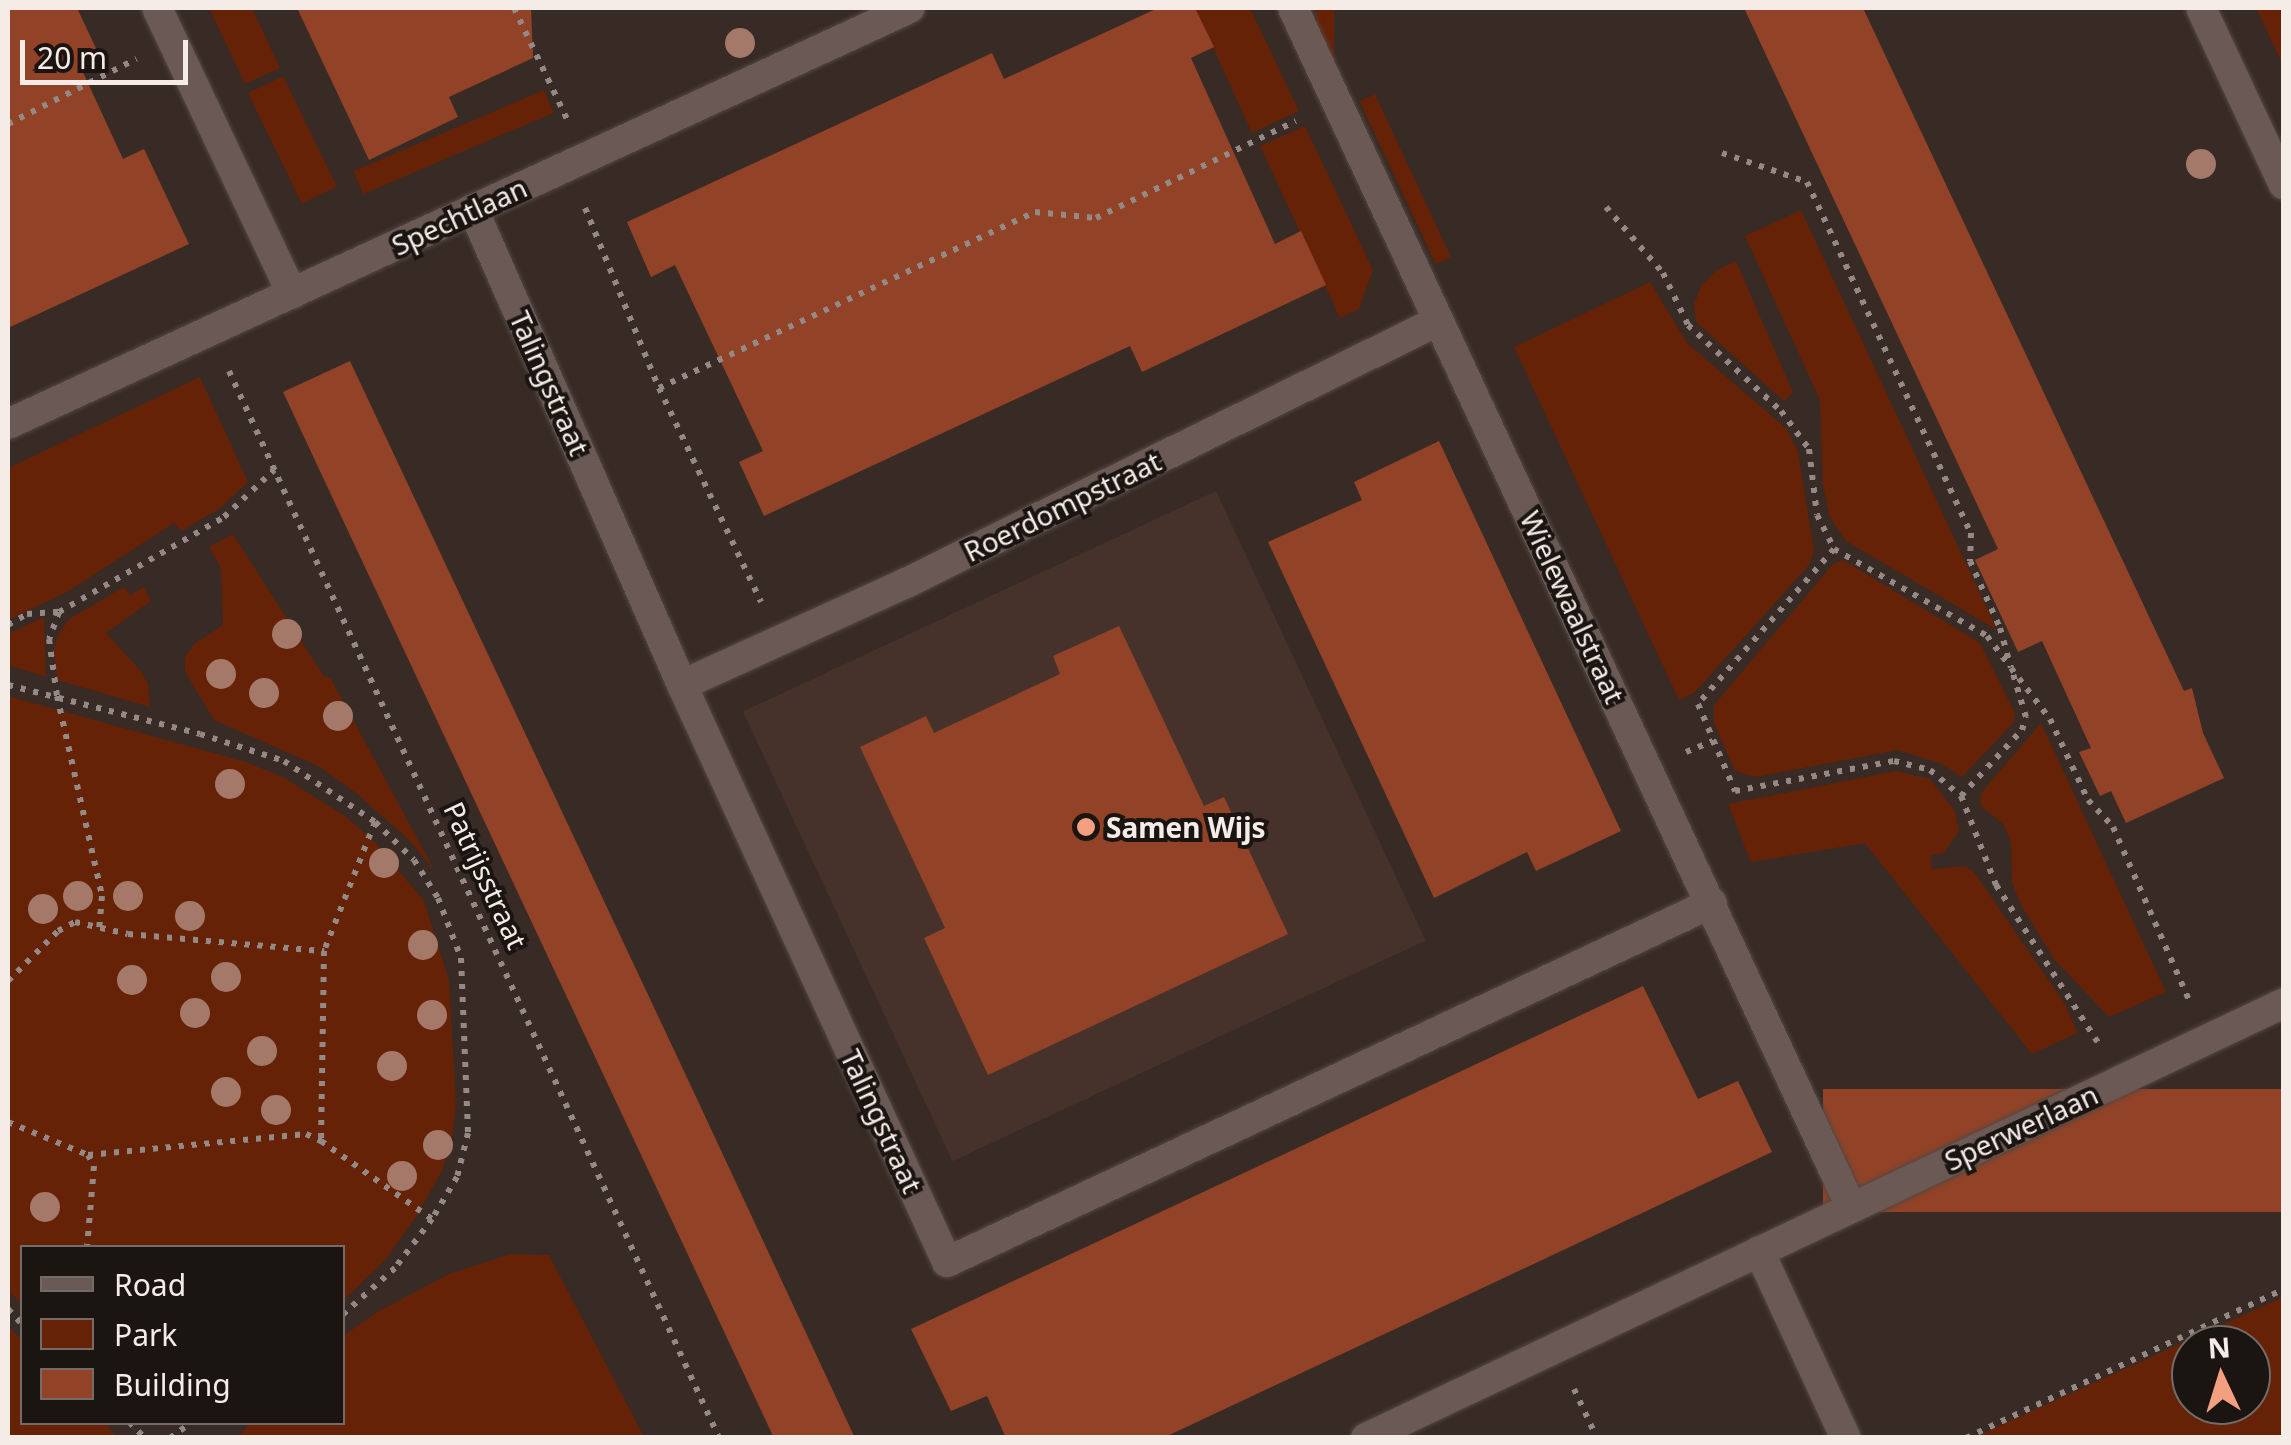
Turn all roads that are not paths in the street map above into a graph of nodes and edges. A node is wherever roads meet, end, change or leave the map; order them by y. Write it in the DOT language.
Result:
graph roads {
  1 [pos="157,8"];
  2 [pos="910,8"];
  3 [pos="1292,8"];
  4 [pos="2201,8"];
  5 [pos="2284,185"];
  6 [pos="474,209"];
  7 [pos="292,294"];
  8 [pos="1438,321"];
  9 [pos="8,424"];
  10 [pos="682,685"];
  11 [pos="1712,903"];
  12 [pos="2284,1003"];
  13 [pos="1852,1207"];
  14 [pos="1760,1250"];
  15 [pos="1366,1438"];
  16 [pos="1846,1438"];
  1 -- 7 [label="street"];
  2 -- 6 [label="street, Spechtlaan"];
  3 -- 8 [label="street, Wielewaalstraat"];
  4 -- 5 [label="street"];
  6 -- 7 [label="street, Spechtlaan"];
  6 -- 10 [label="street, Talingstraat"];
  7 -- 9 [label="street, Spechtlaan"];
  8 -- 10 [label="street, Roerdompstraat"];
  8 -- 11 [label="street, Wielewaalstraat"];
  10 -- 11 [label="street, Talingstraat"];
  11 -- 13 [label="street, Wielewaalstraat"];
  12 -- 13 [label="street, Sperwerlaan"];
  13 -- 14 [label="street, Sperwerlaan"];
  14 -- 15 [label="street, Sperwerlaan"];
  14 -- 16 [label="street"];
}
